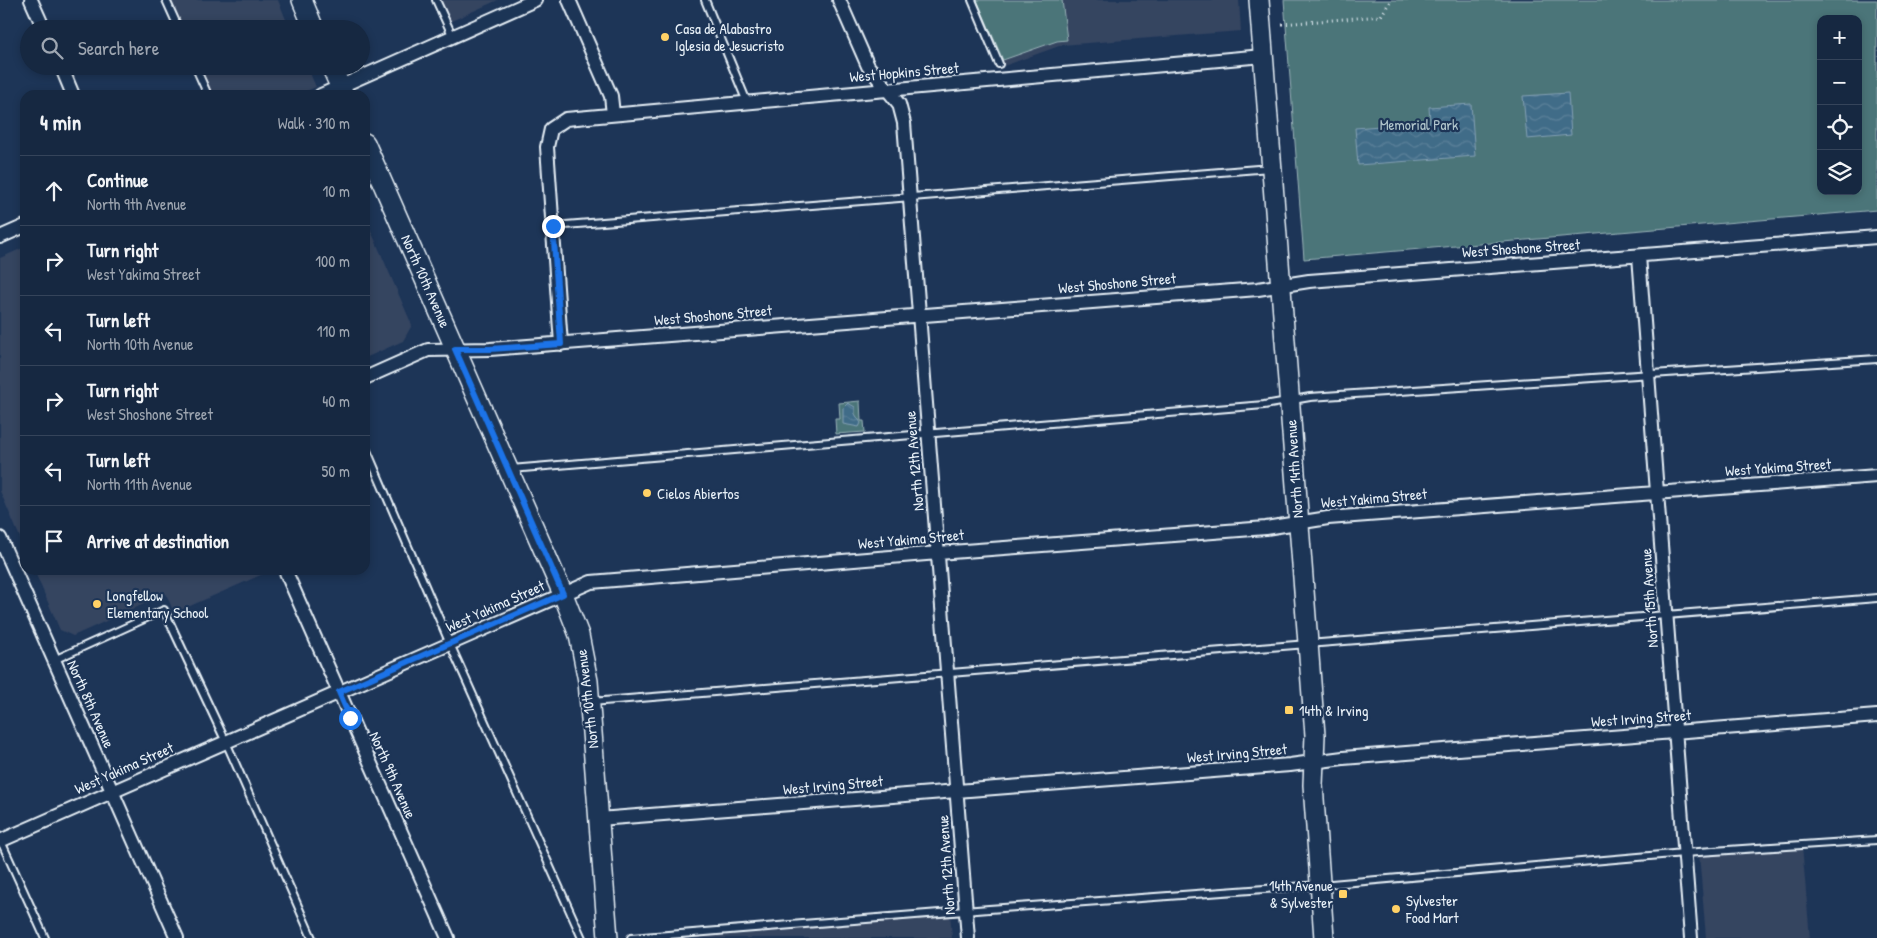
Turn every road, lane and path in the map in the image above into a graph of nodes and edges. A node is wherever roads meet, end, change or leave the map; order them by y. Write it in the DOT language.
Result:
graph roads {
  1 [pos="31,0"];
  2 [pos="166,0"];
  3 [pos="302,0"];
  4 [pos="436,0"];
  5 [pos="535,0"];
  6 [pos="569,0"];
  7 [pos="705,0"];
  8 [pos="839,0"];
  9 [pos="972,0"];
  10 [pos="1258,0"];
  11 [pos="1391,0"];
  12 [pos="40,20"];
  13 [pos="174,20"];
  14 [pos="310,20"];
  15 [pos="1282,24"];
  16 [pos="452,37"];
  17 [pos="1263,56"];
  18 [pos="999,64"];
  19 [pos="65,75"];
  20 [pos="199,75"];
  21 [pos="335,75"];
  22 [pos="72,90"];
  23 [pos="206,90"];
  24 [pos="342,90"];
  25 [pos="344,90"];
  26 [pos="889,90"];
  27 [pos="747,102"];
  28 [pos="613,114"];
  29 [pos="370,155"];
  30 [pos="1271,168"];
  31 [pos="910,196"];
  32 [pos="553,226"];
  33 [pos="20,228"];
  34 [pos="1,235"];
  35 [pos="1877,237"];
  36 [pos="1639,256"];
  37 [pos="1280,284"];
  38 [pos="919,315"];
  39 [pos="561,344"];
  40 [pos="455,349"];
  41 [pos="1877,358"];
  42 [pos="370,376"];
  43 [pos="1648,376"];
  44 [pos="1289,401"];
  45 [pos="928,434"];
  46 [pos="370,458"];
  47 [pos="508,470"];
  48 [pos="1877,476"];
  49 [pos="1657,493"];
  50 [pos="1298,522"];
  51 [pos="0,539"];
  52 [pos="938,553"];
  53 [pos="287,575"];
  54 [pos="563,594"];
  55 [pos="1877,598"];
  56 [pos="1666,617"];
  57 [pos="1308,643"];
  58 [pos="450,644"];
  59 [pos="54,660"];
  60 [pos="947,673"];
  61 [pos="339,692"];
  62 [pos="590,702"];
  63 [pos="1877,716"];
  64 [pos="1675,732"];
  65 [pos="226,742"];
  66 [pos="1314,761"];
  67 [pos="956,791"];
  68 [pos="112,792"];
  69 [pos="600,820"];
  70 [pos="0,840"];
  71 [pos="1877,840"];
  72 [pos="1684,853"];
  73 [pos="1320,885"];
  74 [pos="966,911"];
  75 [pos="45,938"];
  76 [pos="176,938"];
  77 [pos="312,938"];
  78 [pos="448,938"];
  79 [pos="582,938"];
  80 [pos="608,938"];
  81 [pos="631,938"];
  82 [pos="968,938"];
  83 [pos="1324,938"];
  84 [pos="1691,938"];
  1 -- 12 [label="street"];
  2 -- 13 [label="lane"];
  3 -- 14 [label="street"];
  4 -- 16 [label="lane"];
  5 -- 16 [label="street"];
  6 -- 28 [label="street"];
  7 -- 27 [label="lane"];
  8 -- 26 [label="street, North 12th Avenue"];
  9 -- 18 [label="lane"];
  10 -- 17 [label="street, North 14th Avenue"];
  11 -- 15 [label="path"];
  16 -- 25 [label="street"];
  17 -- 26 [label="street, West Hopkins Street"];
  17 -- 30 [label="street, North 14th Avenue"];
  19 -- 22 [label="street"];
  20 -- 23 [label="lane"];
  21 -- 24 [label="street"];
  26 -- 27 [label="street, West Hopkins Street"];
  26 -- 31 [label="street, North 12th Avenue"];
  27 -- 28 [label="street, West Hopkins Street"];
  28 -- 32 [label="street, West Hopkins Street"];
  29 -- 40 [label="street, North 10th Avenue"];
  30 -- 31 [label="lane"];
  30 -- 37 [label="street, North 14th Avenue"];
  31 -- 32 [label="lane"];
  31 -- 38 [label="street, North 12th Avenue"];
  32 -- 39 [label="street"];
  33 -- 34 [label="street"];
  35 -- 36 [label="street, West Shoshone Street"];
  36 -- 37 [label="street, West Shoshone Street"];
  36 -- 43 [label="street, North 15th Avenue"];
  37 -- 38 [label="street, West Shoshone Street"];
  37 -- 44 [label="street, North 14th Avenue"];
  38 -- 39 [label="street, West Shoshone Street"];
  38 -- 45 [label="street, North 12th Avenue"];
  39 -- 40 [label="street, West Shoshone Street"];
  40 -- 42 [label="street, West Shoshone Street"];
  40 -- 47 [label="street, North 10th Avenue"];
  41 -- 43 [label="lane"];
  43 -- 44 [label="lane"];
  43 -- 49 [label="street, North 15th Avenue"];
  44 -- 45 [label="lane"];
  44 -- 50 [label="street, North 14th Avenue"];
  45 -- 47 [label="lane"];
  45 -- 52 [label="street, North 12th Avenue"];
  46 -- 58 [label="lane"];
  47 -- 54 [label="street, North 10th Avenue"];
  48 -- 49 [label="street, West Yakima Street"];
  49 -- 50 [label="street, West Yakima Street"];
  49 -- 56 [label="street, North 15th Avenue"];
  50 -- 52 [label="street, West Yakima Street"];
  50 -- 57 [label="street, North 14th Avenue"];
  51 -- 59 [label="street, North 8th Avenue"];
  52 -- 54 [label="street, West Yakima Street"];
  52 -- 60 [label="street, North 12th Avenue"];
  53 -- 61 [label="street, North 9th Avenue"];
  54 -- 58 [label="street, West Yakima Street"];
  54 -- 62 [label="street, North 10th Avenue"];
  55 -- 56 [label="lane"];
  56 -- 57 [label="lane"];
  56 -- 64 [label="street, North 15th Avenue"];
  57 -- 60 [label="lane"];
  57 -- 66 [label="street, North 14th Avenue"];
  58 -- 61 [label="street, West Yakima Street"];
  58 -- 79 [label="lane"];
  59 -- 65 [label="lane"];
  59 -- 68 [label="street, North 8th Avenue"];
  60 -- 62 [label="lane"];
  60 -- 67 [label="street, North 12th Avenue"];
  61 -- 65 [label="street, West Yakima Street"];
  61 -- 78 [label="street, North 9th Avenue"];
  62 -- 69 [label="street, North 10th Avenue"];
  63 -- 64 [label="street, West Irving Street"];
  64 -- 66 [label="street, West Irving Street"];
  64 -- 72 [label="street, North 15th Avenue"];
  65 -- 68 [label="street, West Yakima Street"];
  65 -- 77 [label="lane"];
  66 -- 67 [label="street, West Irving Street"];
  66 -- 73 [label="street, North 14th Avenue"];
  67 -- 69 [label="street, West Irving Street"];
  67 -- 74 [label="street, North 12th Avenue"];
  68 -- 70 [label="street, West Yakima Street"];
  68 -- 76 [label="street, North 8th Avenue"];
  69 -- 80 [label="street, North 10th Avenue"];
  70 -- 75 [label="lane"];
  71 -- 72 [label="lane"];
  72 -- 73 [label="lane"];
  72 -- 84 [label="street, North 15th Avenue"];
  73 -- 74 [label="lane"];
  73 -- 83 [label="street, North 14th Avenue"];
  74 -- 81 [label="lane"];
  74 -- 82 [label="street, North 12th Avenue"];
}
